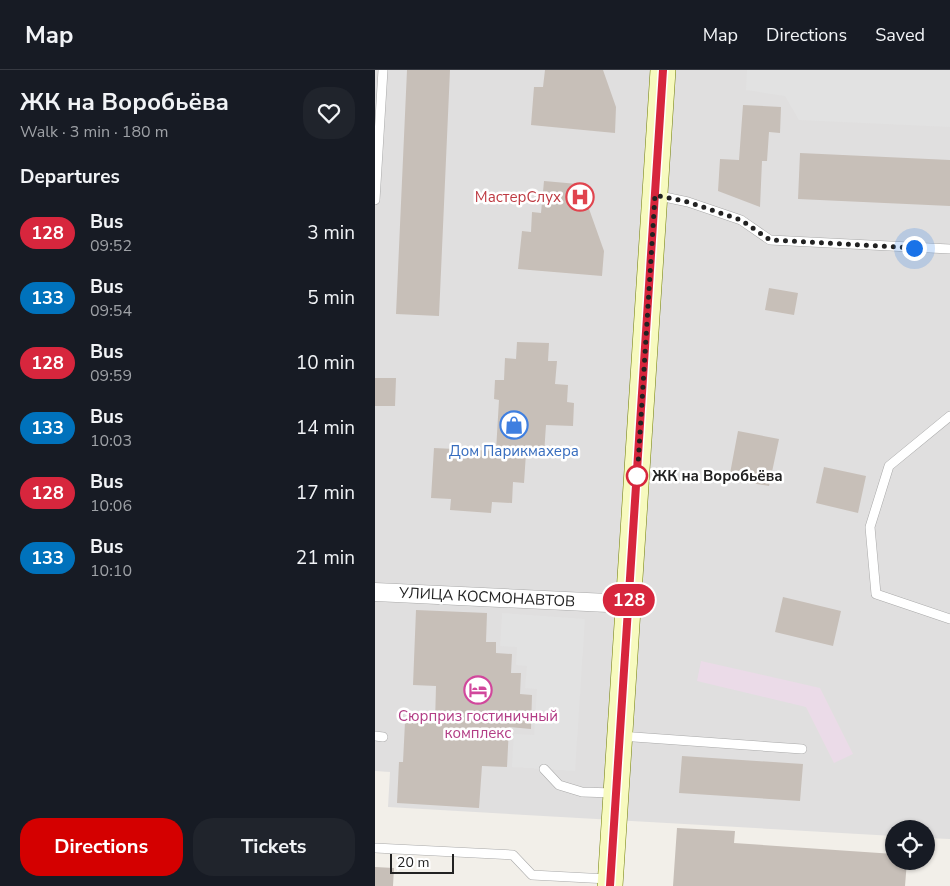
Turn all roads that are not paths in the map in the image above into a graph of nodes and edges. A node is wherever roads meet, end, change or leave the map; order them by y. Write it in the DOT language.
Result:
graph roads {
  1 [pos="383,70"];
  2 [pos="663,70"];
  3 [pos="377,127"];
  4 [pos="655,195"];
  5 [pos="375,200"];
  6 [pos="950,249"];
  7 [pos="950,416"];
  8 [pos="375,592"];
  9 [pos="629,604"];
  10 [pos="950,619"];
  11 [pos="620,736"];
  12 [pos="802,749"];
  13 [pos="544,769"];
  14 [pos="616,793"];
  15 [pos="375,848"];
  16 [pos="610,883"];
  1 -- 3 [label="lane"];
  2 -- 4 [label="main road"];
  3 -- 5 [label="lane"];
  4 -- 6 [label="lane"];
  4 -- 9 [label="main road"];
  7 -- 10 [label="lane"];
  8 -- 9 [label="street, УЛИЦА КОСМОНАВТОВ"];
  9 -- 11 [label="main road"];
  11 -- 12 [label="lane"];
  11 -- 14 [label="main road"];
  13 -- 14 [label="lane"];
  14 -- 16 [label="main road"];
  15 -- 16 [label="lane"];
}
